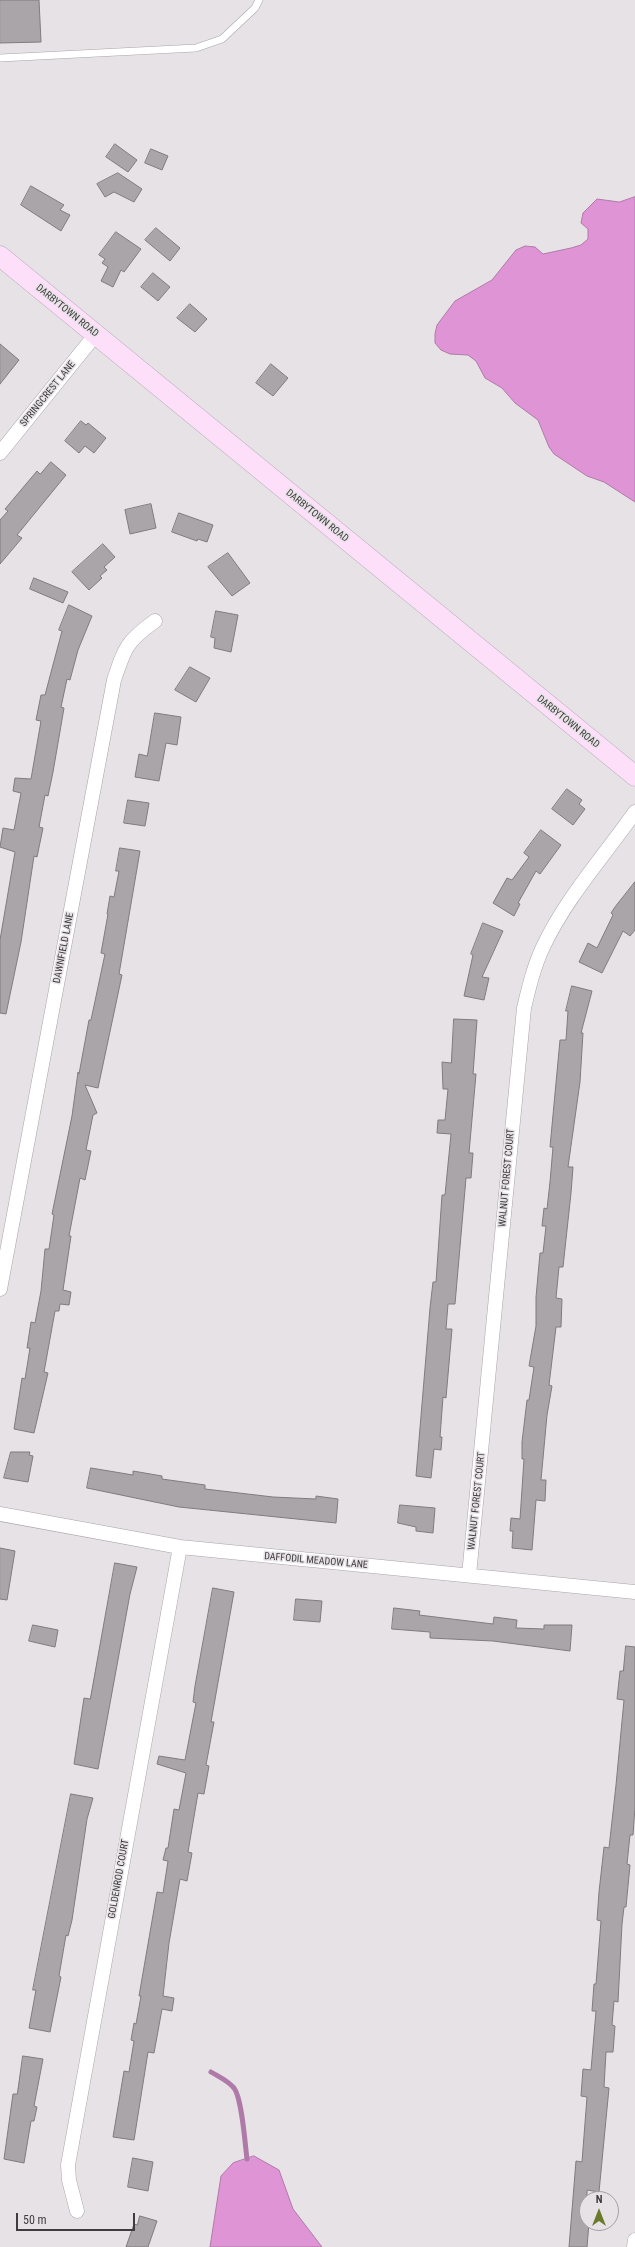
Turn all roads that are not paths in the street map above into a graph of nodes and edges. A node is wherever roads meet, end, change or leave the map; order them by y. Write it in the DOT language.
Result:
graph roads {
  1 [pos="259,0"];
  2 [pos="0,58"];
  3 [pos="0,256"];
  4 [pos="96,334"];
  5 [pos="0,453"];
  6 [pos="155,621"];
  7 [pos="635,776"];
  8 [pos="635,812"];
  9 [pos="0,1289"];
  10 [pos="0,1514"];
  11 [pos="180,1547"];
  12 [pos="469,1575"];
  13 [pos="635,1592"];
  14 [pos="77,2211"];
  15 [pos="635,2240"];
  16 [pos="634,2247"];
  1 -- 2 [label="lane"];
  3 -- 4 [label="main road, DARBYTOWN ROAD"];
  4 -- 5 [label="street, SPRINGCREST LANE"];
  4 -- 7 [label="main road, DARBYTOWN ROAD"];
  6 -- 9 [label="street, DAWNFIELD LANE"];
  8 -- 12 [label="street, WALNUT FOREST COURT"];
  10 -- 11 [label="street, DAFFODIL MEADOW LANE"];
  11 -- 12 [label="street, DAFFODIL MEADOW LANE"];
  11 -- 14 [label="street, GOLDENROD COURT"];
  12 -- 13 [label="street, DAFFODIL MEADOW LANE"];
  15 -- 16 [label="street"];
}
